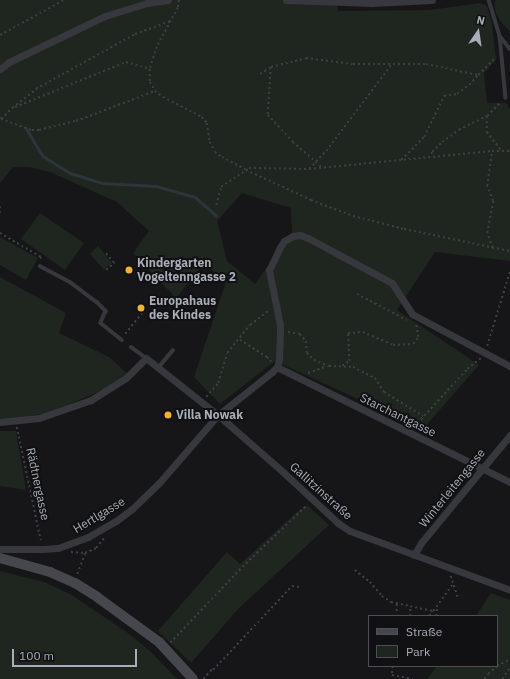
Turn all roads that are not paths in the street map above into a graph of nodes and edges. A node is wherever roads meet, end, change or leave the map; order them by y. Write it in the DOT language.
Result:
graph roads {
  1 [pos="168,0"];
  2 [pos="286,0"];
  3 [pos="432,0"];
  4 [pos="489,0"];
  5 [pos="500,36"];
  6 [pos="510,49"];
  7 [pos="0,69"];
  8 [pos="506,98"];
  9 [pos="40,266"];
  10 [pos="122,339"];
  11 [pos="130,346"];
  12 [pos="173,350"];
  13 [pos="146,358"];
  14 [pos="510,366"];
  15 [pos="276,367"];
  16 [pos="158,368"];
  17 [pos="218,415"];
  18 [pos="0,422"];
  19 [pos="510,435"];
  20 [pos="482,468"];
  21 [pos="510,482"];
  22 [pos="0,549"];
  23 [pos="414,556"];
  24 [pos="0,558"];
  25 [pos="510,590"];
  26 [pos="193,679"];
  1 -- 7 [label="street"];
  2 -- 3 [label="street"];
  4 -- 5 [label="lane"];
  5 -- 6 [label="lane"];
  5 -- 8 [label="lane"];
  9 -- 10 [label="lane"];
  11 -- 13 [label="lane"];
  12 -- 16 [label="lane"];
  13 -- 16 [label="street, Gallitzinstraße"];
  13 -- 18 [label="street"];
  14 -- 15 [label="street"];
  15 -- 17 [label="street, Hertlgasse"];
  15 -- 20 [label="street, Starchantgasse"];
  16 -- 17 [label="street, Gallitzinstraße"];
  17 -- 22 [label="street, Hertlgasse"];
  17 -- 23 [label="street, Gallitzinstraße"];
  19 -- 20 [label="street, Winterleitengasse"];
  20 -- 21 [label="street, Starchantgasse"];
  20 -- 23 [label="street, Winterleitengasse"];
  23 -- 25 [label="street, Gallitzinstraße"];
  24 -- 26 [label="street"];
}
